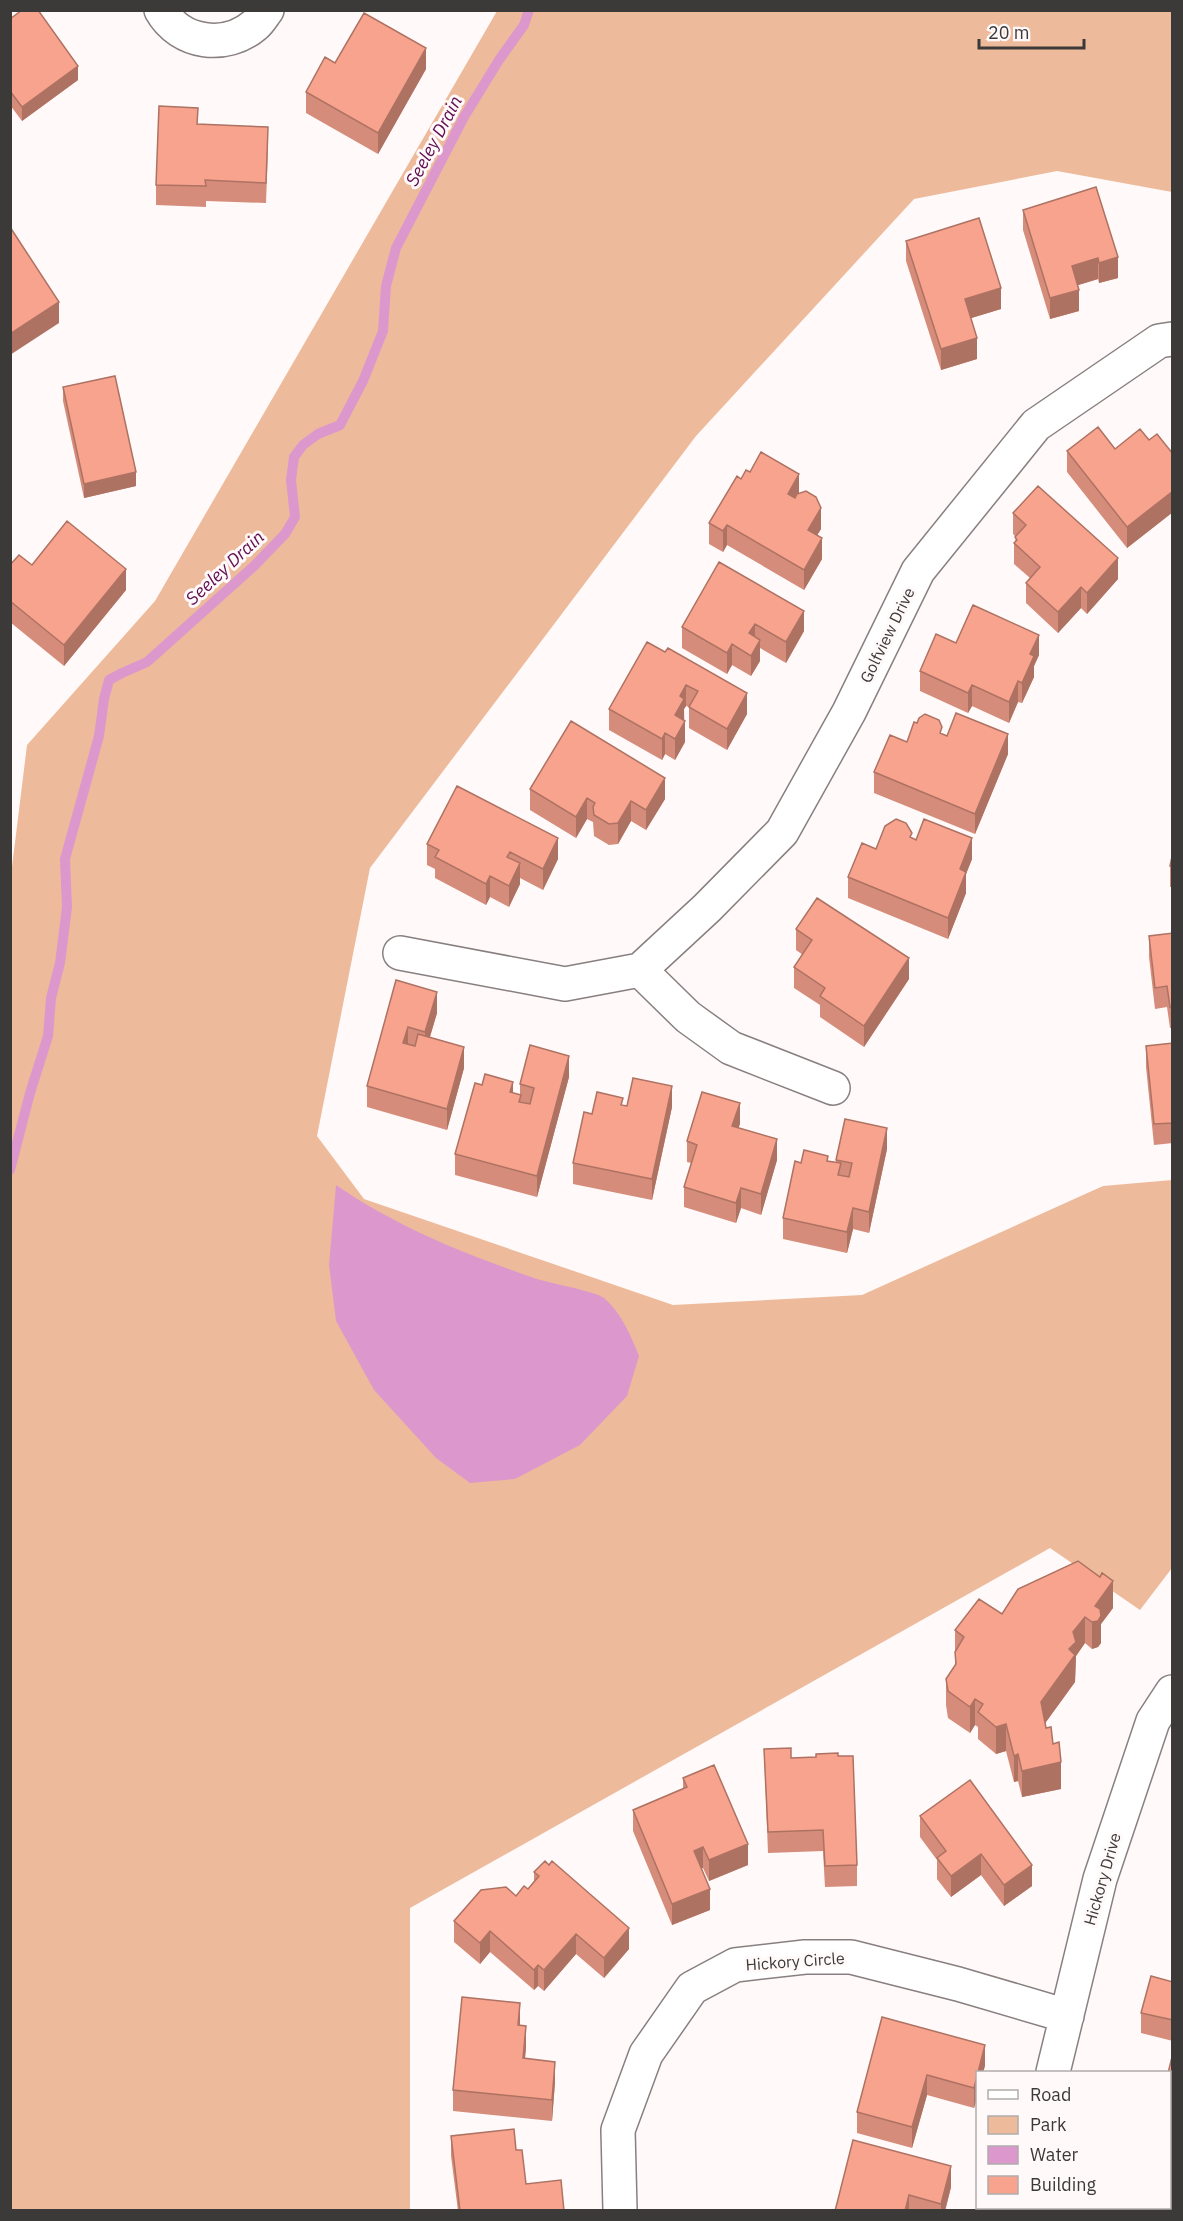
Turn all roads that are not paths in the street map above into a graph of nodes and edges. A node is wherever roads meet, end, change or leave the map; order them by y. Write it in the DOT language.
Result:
graph roads {
  1 [pos="161,10"];
  2 [pos="267,10"];
  3 [pos="1173,339"];
  4 [pos="400,953"];
  5 [pos="640,970"];
  6 [pos="833,1088"];
  7 [pos="1173,1692"];
  8 [pos="1067,2016"];
  9 [pos="1053,2071"];
  10 [pos="620,2211"];
  1 -- 2 [label="street"];
  3 -- 5 [label="street, Golfview Drive"];
  4 -- 5 [label="street"];
  5 -- 6 [label="street"];
  7 -- 8 [label="street, Hickory Drive"];
  8 -- 9 [label="street, Hickory Drive"];
  8 -- 10 [label="street, Hickory Circle"];
}
